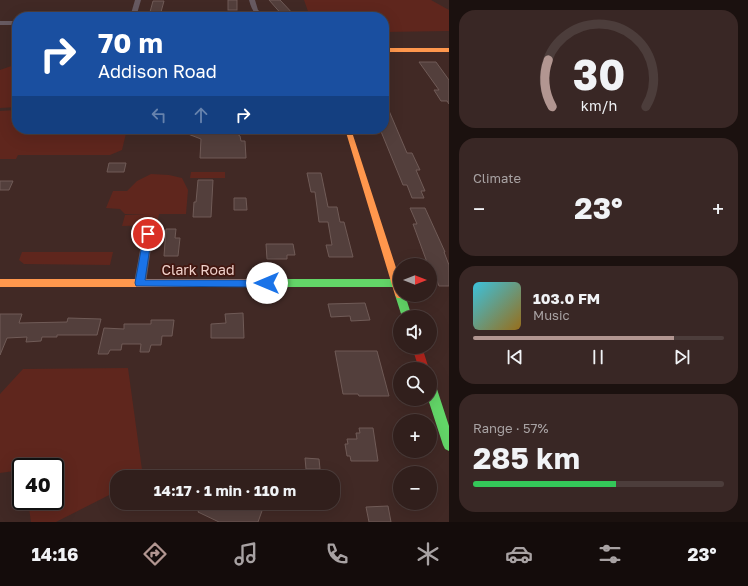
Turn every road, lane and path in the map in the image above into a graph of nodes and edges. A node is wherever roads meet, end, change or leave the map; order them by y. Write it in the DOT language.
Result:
graph roads {
  1 [pos="138,0"];
  2 [pos="252,0"];
  3 [pos="134,12"];
  4 [pos="256,12"];
  5 [pos="0,24"];
  6 [pos="12,24"];
  7 [pos="389,50"];
  8 [pos="449,50"];
  9 [pos="350,134"];
  10 [pos="148,234"];
  11 [pos="393,272"];
  12 [pos="393,282"];
  13 [pos="0,283"];
  14 [pos="140,283"];
  15 [pos="436,406"];
  16 [pos="449,445"];
  1 -- 3 [label="street"];
  2 -- 4 [label="street"];
  5 -- 6 [label="street"];
  7 -- 8 [label="street"];
  9 -- 11 [label="street"];
  10 -- 14 [label="street"];
  12 -- 14 [label="street, Clark Road"];
  13 -- 14 [label="street, Clark Road"];
  15 -- 16 [label="street"];
}
